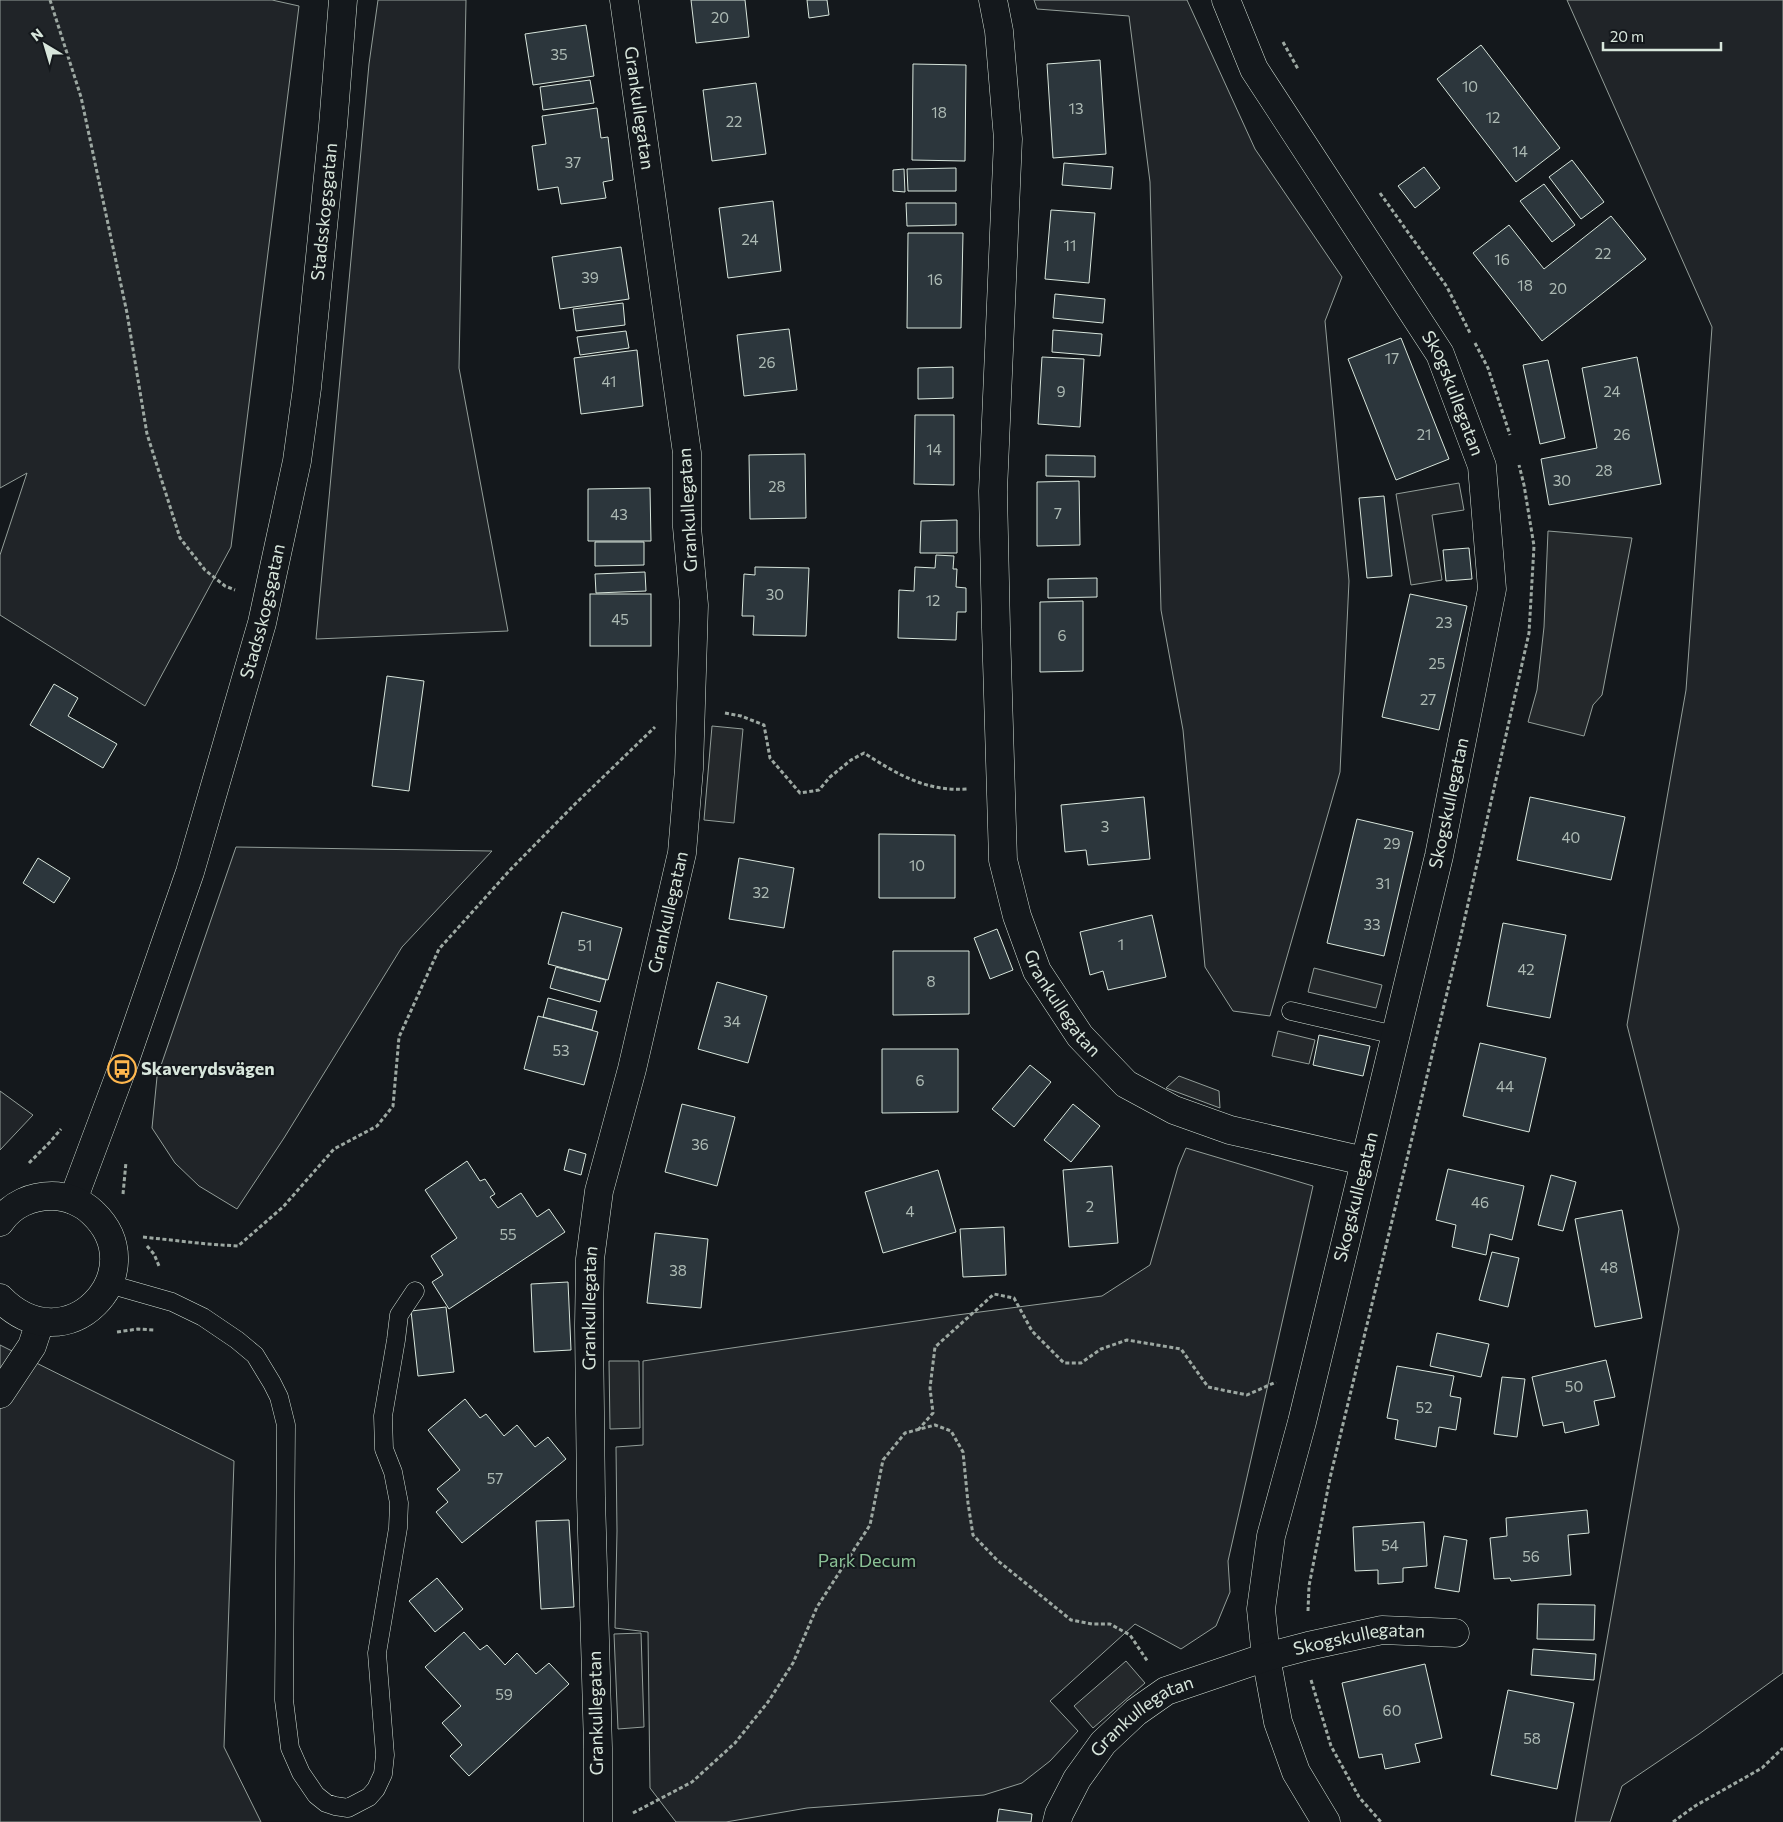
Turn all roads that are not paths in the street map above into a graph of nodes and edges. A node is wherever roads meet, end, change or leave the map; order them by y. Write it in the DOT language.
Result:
graph roads {
  1 [pos="343,0"];
  2 [pos="624,0"];
  3 [pos="993,0"];
  4 [pos="1226,0"];
  5 [pos="1290,1011"];
  6 [pos="1396,1035"];
  7 [pos="1364,1161"];
  8 [pos="73,1200"];
  9 [pos="0,1222"];
  10 [pos="109,1284"];
  11 [pos="415,1291"];
  12 [pos="0,1298"];
  13 [pos="40,1322"];
  14 [pos="0,1394"];
  15 [pos="1455,1633"];
  16 [pos="1266,1657"];
  17 [pos="598,1820"];
  18 [pos="1057,1822"];
  19 [pos="1326,1822"];
  1 -- 8 [label="street, Stadsskogsgatan"];
  2 -- 17 [label="street, Grankullegatan"];
  3 -- 7 [label="street, Grankullegatan"];
  4 -- 6 [label="street, Skogskullegatan"];
  5 -- 6 [label="lane"];
  6 -- 7 [label="street, Skogskullegatan"];
  7 -- 16 [label="street, Skogskullegatan"];
  8 -- 9 [label="street"];
  8 -- 10 [label="street"];
  10 -- 11 [label="lane"];
  10 -- 13 [label="street"];
  12 -- 13 [label="street"];
  13 -- 14 [label="street"];
  15 -- 16 [label="street, Skogskullegatan"];
  16 -- 18 [label="street, Grankullegatan"];
  16 -- 19 [label="street, Skogskullegatan"];
}
